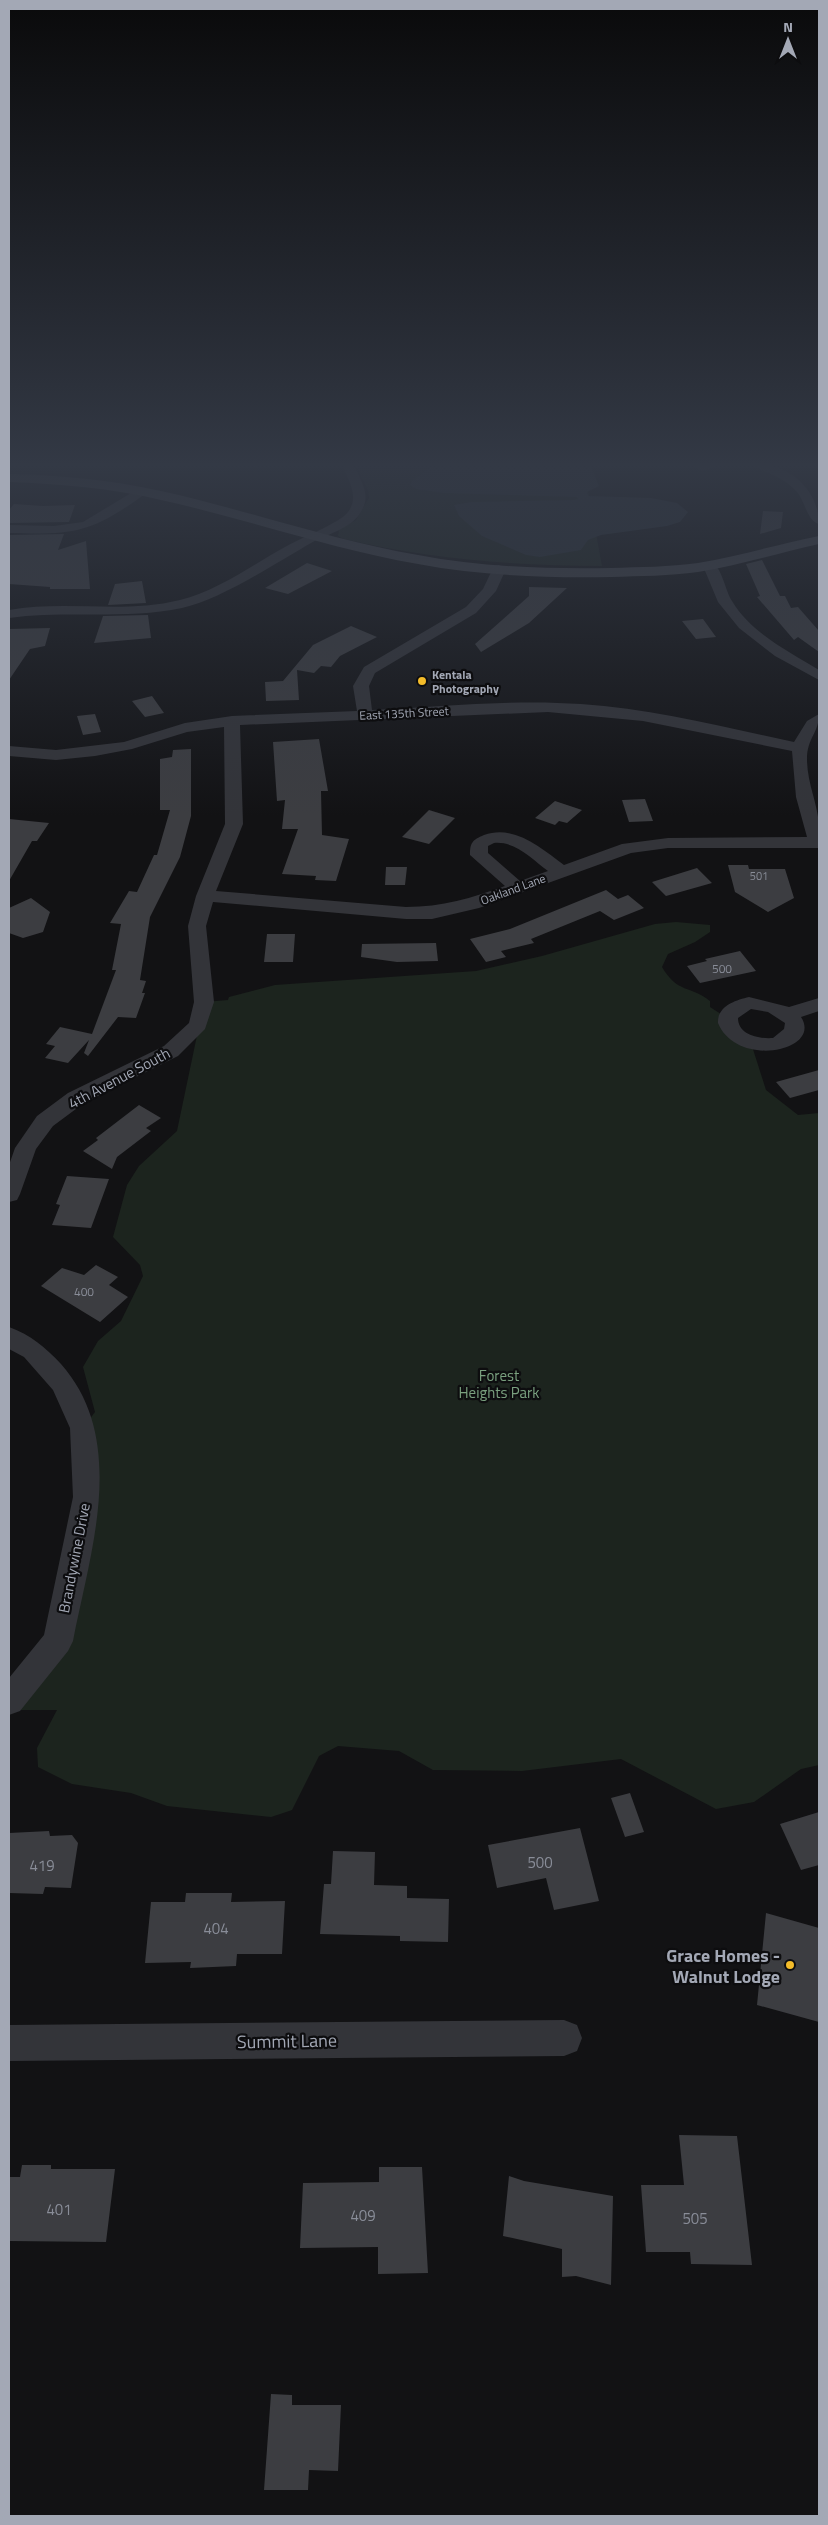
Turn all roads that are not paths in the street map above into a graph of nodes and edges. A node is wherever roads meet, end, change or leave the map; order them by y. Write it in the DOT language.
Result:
graph roads {
  1 [pos="235,580"];
  2 [pos="494,580"];
  3 [pos="716,580"];
  4 [pos="9,614"];
  5 [pos="819,676"];
  6 [pos="365,715"];
  7 [pos="819,719"];
  8 [pos="232,722"];
  9 [pos="800,748"];
  10 [pos="11,754"];
  11 [pos="819,842"];
  12 [pos="560,871"];
  13 [pos="518,888"];
  14 [pos="205,896"];
  15 [pos="819,1004"];
  16 [pos="788,1014"];
  17 [pos="9,1194"];
  18 [pos="9,1337"];
  19 [pos="9,1701"];
  20 [pos="564,2038"];
  21 [pos="9,2043"];
  1 -- 4 [label="street"];
  2 -- 6 [label="street"];
  3 -- 5 [label="street"];
  6 -- 8 [label="street, East 135th Street"];
  6 -- 9 [label="street, East 135th Street"];
  7 -- 9 [label="street"];
  8 -- 10 [label="street, East 135th Street"];
  8 -- 14 [label="street, 4th Avenue South"];
  9 -- 11 [label="street"];
  11 -- 12 [label="street, Oakland Lane"];
  12 -- 13 [label="street, Oakland Lane"];
  12 -- 13 [label="street"];
  13 -- 14 [label="street, Oakland Lane"];
  14 -- 17 [label="street, 4th Avenue South"];
  15 -- 16 [label="street"];
  18 -- 19 [label="street, Brandywine Drive"];
  20 -- 21 [label="street, Summit Lane"];
}
